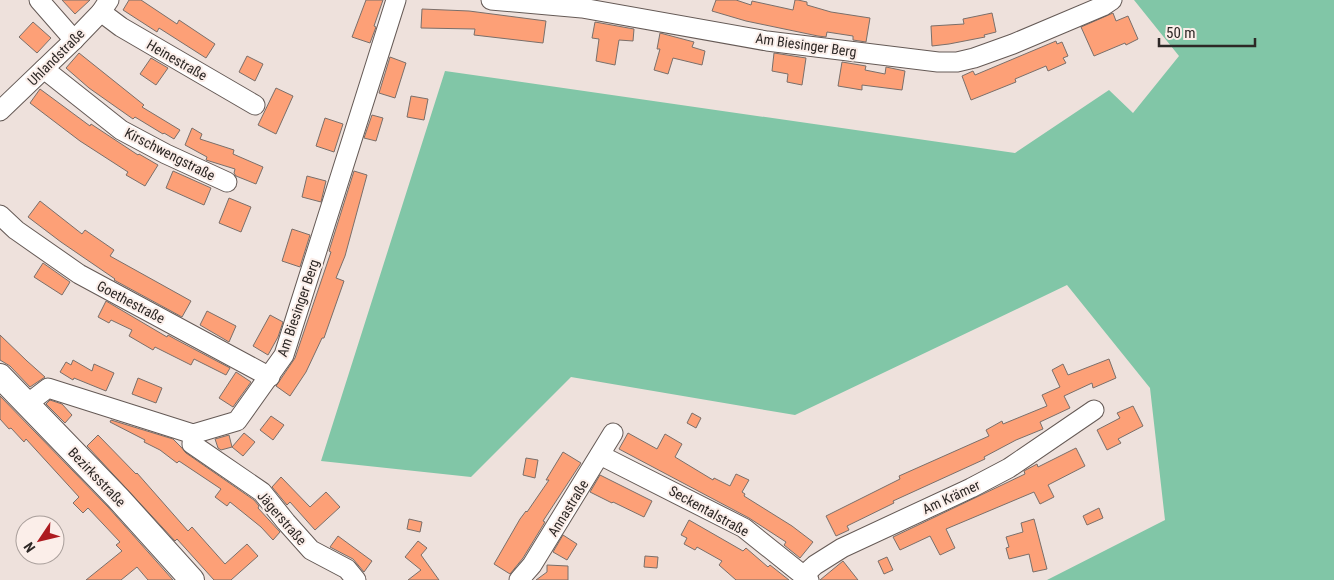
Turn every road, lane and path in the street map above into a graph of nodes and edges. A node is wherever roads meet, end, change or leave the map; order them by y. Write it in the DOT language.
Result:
graph roads {
  1 [pos="39,0"];
  2 [pos="396,0"];
  3 [pos="490,0"];
  4 [pos="1112,0"];
  5 [pos="105,6"];
  6 [pos="74,40"];
  7 [pos="44,69"];
  8 [pos="255,105"];
  9 [pos="0,112"];
  10 [pos="227,182"];
  11 [pos="0,215"];
  12 [pos="0,376"];
  13 [pos="270,377"];
  14 [pos="27,404"];
  15 [pos="1094,410"];
  16 [pos="613,433"];
  17 [pos="193,434"];
  18 [pos="600,455"];
  19 [pos="807,577"];
  20 [pos="192,580"];
  21 [pos="356,580"];
  22 [pos="519,580"];
  1 -- 6 [label="street"];
  2 -- 13 [label="street, Am Biesinger Berg"];
  3 -- 4 [label="street, Am Biesinger Berg"];
  5 -- 6 [label="street, Uhlandstraße"];
  5 -- 8 [label="street, Heinestraße"];
  6 -- 7 [label="street, Uhlandstraße"];
  7 -- 9 [label="street, Uhlandstraße"];
  7 -- 10 [label="street, Kirschwengstraße"];
  11 -- 13 [label="street, Goethestraße"];
  12 -- 14 [label="main road, Bezirksstraße"];
  13 -- 17 [label="street, Am Biesinger Berg"];
  14 -- 17 [label="street"];
  14 -- 20 [label="main road, Bezirksstraße"];
  15 -- 19 [label="street, Am Krämer"];
  16 -- 18 [label="street, Annastraße"];
  17 -- 21 [label="street, Jägerstraße"];
  18 -- 19 [label="street, Seckentalstraße"];
  18 -- 22 [label="street, Annastraße"];
}
